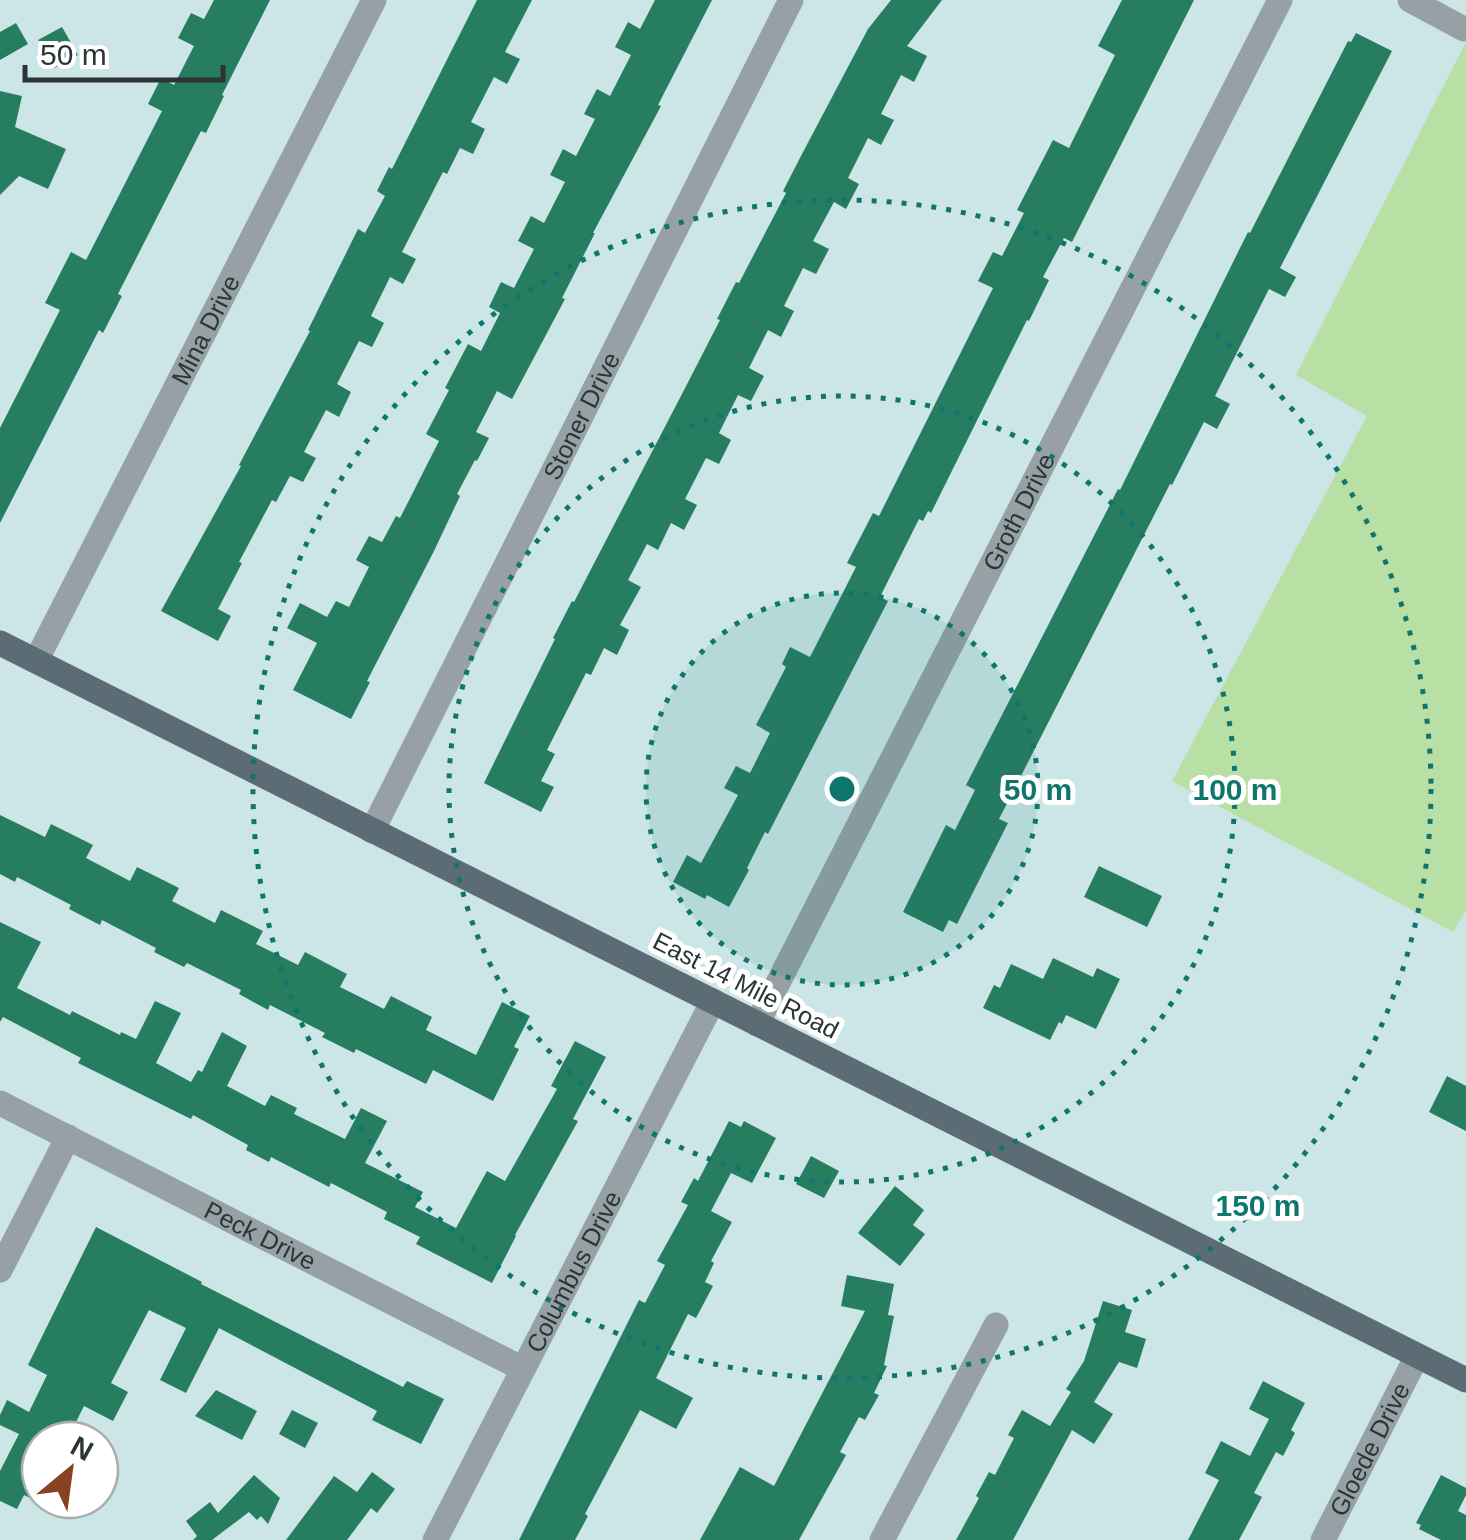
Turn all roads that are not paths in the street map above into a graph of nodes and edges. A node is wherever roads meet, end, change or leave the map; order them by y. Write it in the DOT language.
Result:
graph roads {
  1 [pos="374,0"];
  2 [pos="791,0"];
  3 [pos="1280,0"];
  4 [pos="1410,0"];
  5 [pos="1464,29"];
  6 [pos="0,643"];
  7 [pos="36,661"];
  8 [pos="372,831"];
  9 [pos="713,1002"];
  10 [pos="757,1024"];
  11 [pos="0,1103"];
  12 [pos="68,1137"];
  13 [pos="0,1270"];
  14 [pos="996,1325"];
  15 [pos="1418,1356"];
  16 [pos="523,1369"];
  17 [pos="1466,1380"];
  18 [pos="434,1540"];
  19 [pos="882,1540"];
  20 [pos="1323,1540"];
  1 -- 7 [label="street, Mina Drive"];
  2 -- 8 [label="street, Stoner Drive"];
  3 -- 10 [label="street, Groth Drive"];
  4 -- 5 [label="street"];
  6 -- 7 [label="main road, East 14 Mile Road"];
  7 -- 8 [label="main road, East 14 Mile Road"];
  8 -- 9 [label="main road, East 14 Mile Road"];
  9 -- 10 [label="main road, East 14 Mile Road"];
  9 -- 16 [label="street, Columbus Drive"];
  10 -- 15 [label="main road, East 14 Mile Road"];
  11 -- 12 [label="street, Peck Drive"];
  12 -- 13 [label="street"];
  12 -- 16 [label="street, Peck Drive"];
  14 -- 19 [label="street"];
  15 -- 17 [label="main road, East 14 Mile Road"];
  15 -- 20 [label="street, Gloede Drive"];
  16 -- 18 [label="street, Columbus Drive"];
}
